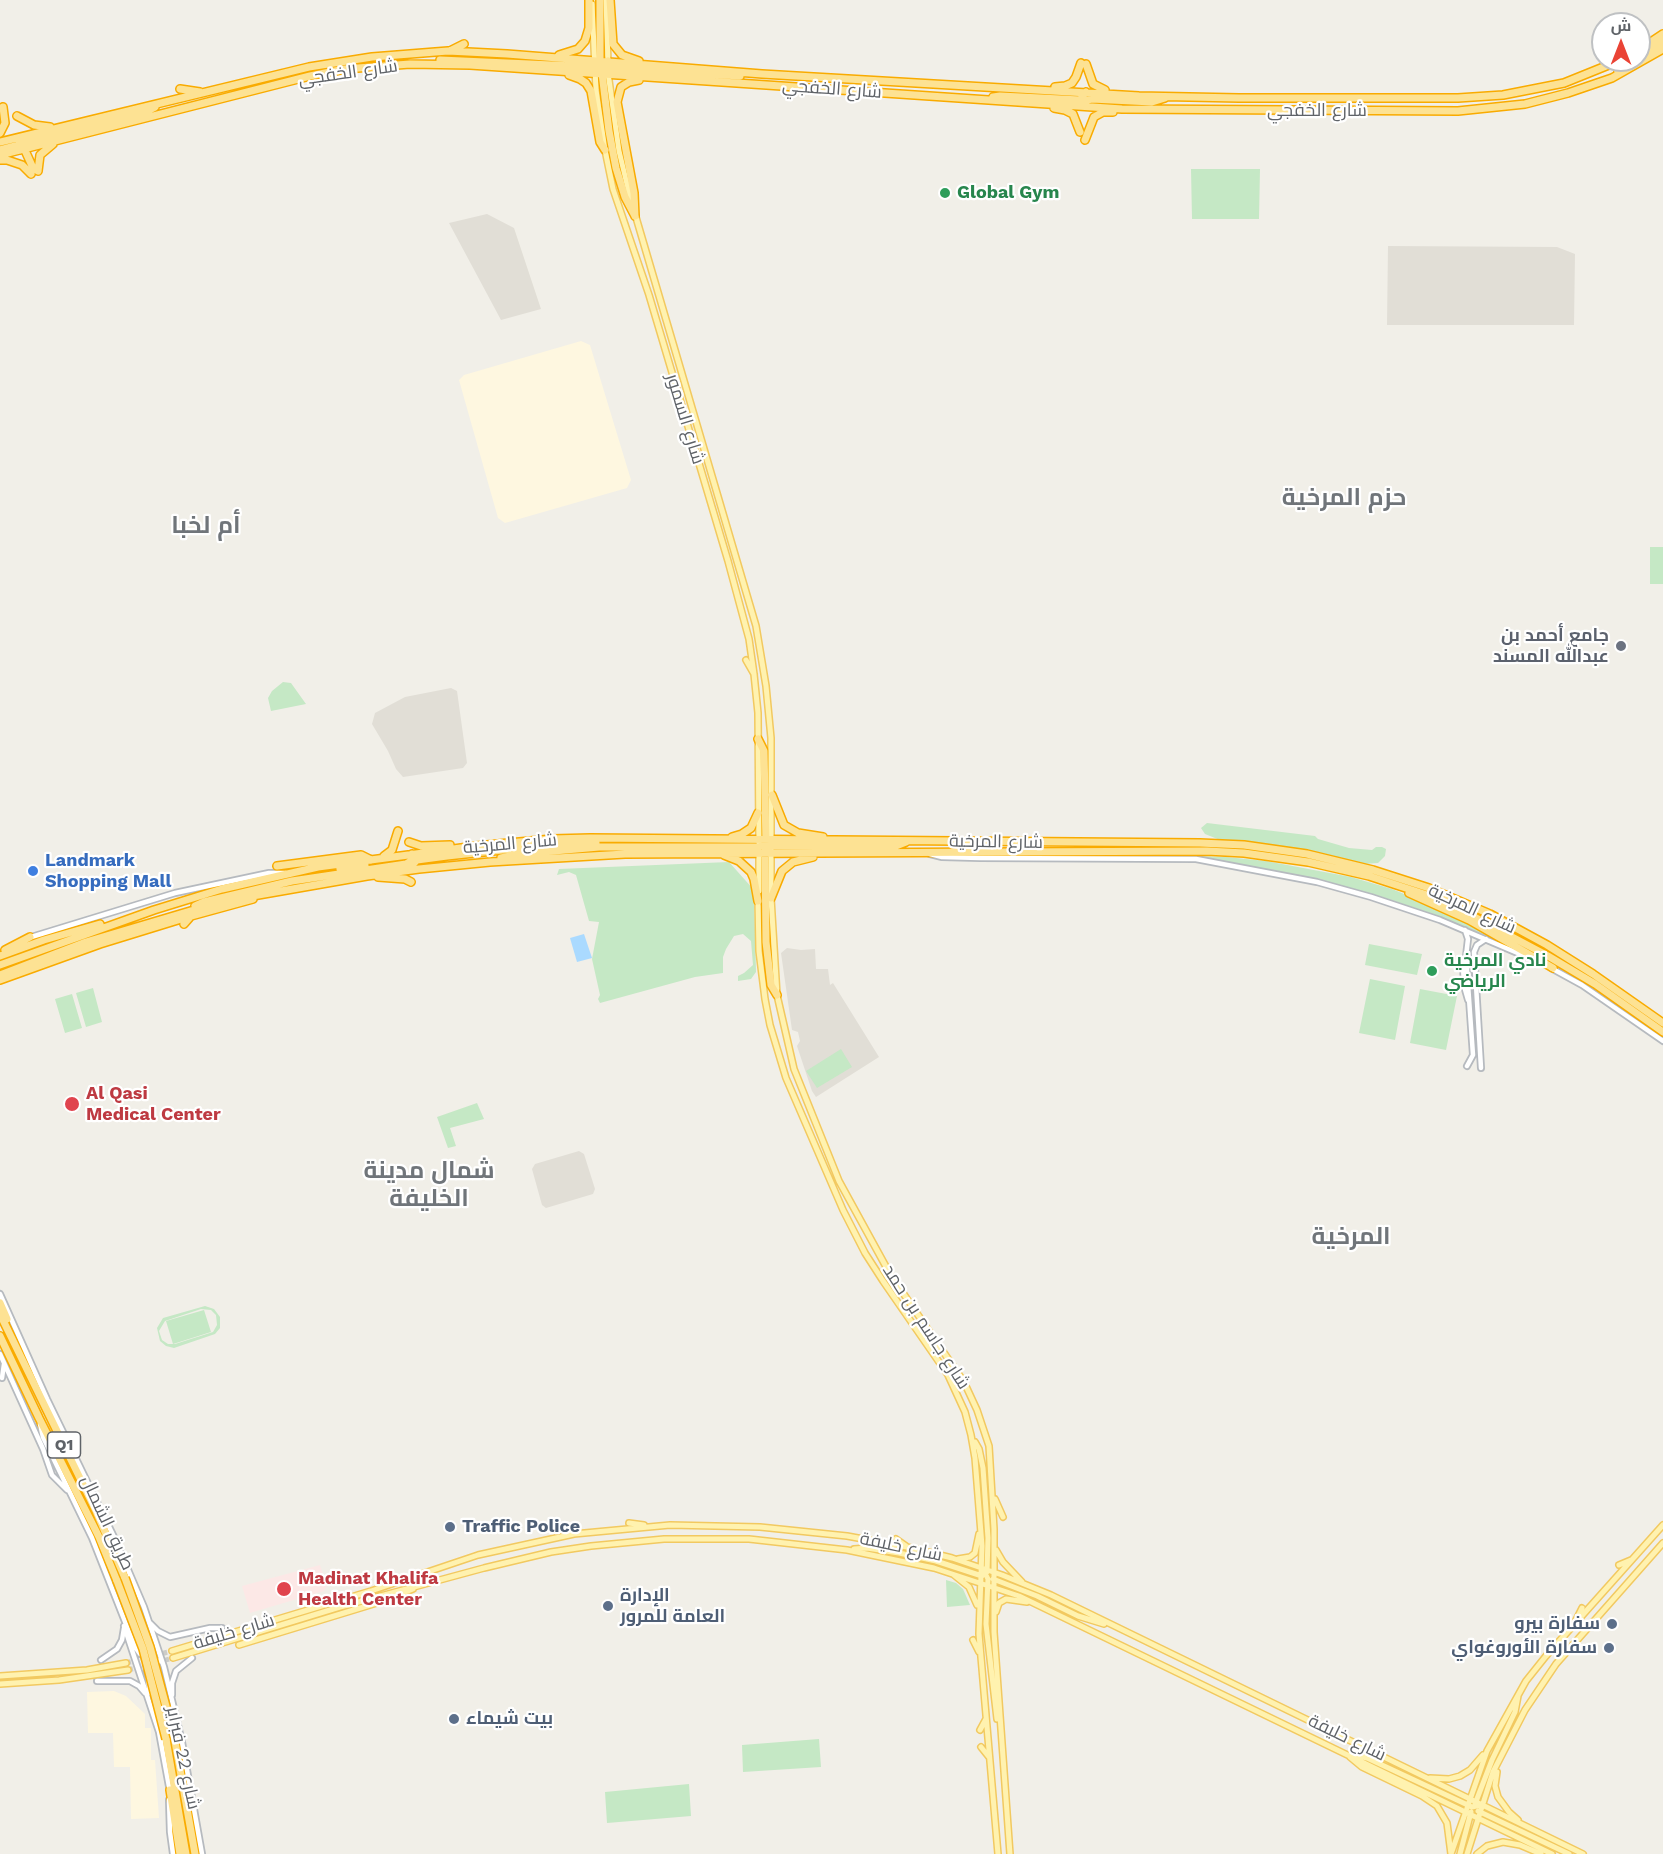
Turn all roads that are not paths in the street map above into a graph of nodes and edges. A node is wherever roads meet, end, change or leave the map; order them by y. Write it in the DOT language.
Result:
graph roads {
  1 [pos="590,0"];
  2 [pos="600,0"];
  3 [pos="608,0"];
  4 [pos="464,44"];
  5 [pos="1663,49"];
  6 [pos="448,51"];
  7 [pos="550,57"];
  8 [pos="429,64"];
  9 [pos="650,64"];
  10 [pos="492,67"];
  11 [pos="601,68"];
  12 [pos="787,69"];
  13 [pos="1591,71"];
  14 [pos="1617,72"];
  15 [pos="762,74"];
  16 [pos="778,75"];
  17 [pos="660,77"];
  18 [pos="1612,78"];
  19 [pos="180,88"];
  20 [pos="1045,90"];
  21 [pos="202,92"];
  22 [pos="1086,92"];
  23 [pos="1113,94"];
  24 [pos="1167,97"];
  25 [pos="988,100"];
  26 [pos="163,103"];
  27 [pos="1047,104"];
  28 [pos="1079,106"];
  29 [pos="3,107"];
  30 [pos="1122,109"];
  31 [pos="89,111"];
  32 [pos="17,116"];
  33 [pos="82,122"];
  34 [pos="58,128"];
  35 [pos="1080,132"];
  36 [pos="0,133"];
  37 [pos="60,140"];
  38 [pos="1085,140"];
  39 [pos="0,142"];
  40 [pos="21,143"];
  41 [pos="0,150"];
  42 [pos="605,150"];
  43 [pos="0,155"];
  44 [pos="0,160"];
  45 [pos="35,172"];
  46 [pos="635,216"];
  47 [pos="746,660"];
  48 [pos="754,674"];
  49 [pos="758,739"];
  50 [pos="772,795"];
  51 [pos="758,813"];
  52 [pos="398,831"];
  53 [pos="612,838"];
  54 [pos="712,840"];
  55 [pos="837,841"];
  56 [pos="908,841"];
  57 [pos="409,842"];
  58 [pos="473,847"];
  59 [pos="765,847"];
  60 [pos="925,852"];
  61 [pos="1010,852"];
  62 [pos="719,853"];
  63 [pos="412,854"];
  64 [pos="825,854"];
  65 [pos="380,858"];
  66 [pos="997,858"];
  67 [pos="370,860"];
  68 [pos="490,862"];
  69 [pos="277,866"];
  70 [pos="408,870"];
  71 [pos="289,873"];
  72 [pos="367,876"];
  73 [pos="312,877"];
  74 [pos="411,882"];
  75 [pos="1402,887"];
  76 [pos="771,898"];
  77 [pos="758,901"];
  78 [pos="191,913"];
  79 [pos="120,922"];
  80 [pos="183,924"];
  81 [pos="1465,930"];
  82 [pos="30,937"];
  83 [pos="1486,939"];
  84 [pos="100,944"];
  85 [pos="117,945"];
  86 [pos="0,952"];
  87 [pos="0,963"];
  88 [pos="1553,968"];
  89 [pos="0,975"];
  90 [pos="0,980"];
  91 [pos="777,995"];
  92 [pos="1663,1023"];
  93 [pos="1663,1032"];
  94 [pos="1663,1041"];
  95 [pos="1467,1066"];
  96 [pos="1481,1068"];
  97 [pos="0,1294"];
  98 [pos="0,1303"];
  99 [pos="0,1314"];
  100 [pos="9,1333"];
  101 [pos="0,1336"];
  102 [pos="0,1354"];
  103 [pos="4,1362"];
  104 [pos="2,1378"];
  105 [pos="17,1405"];
  106 [pos="25,1408"];
  107 [pos="50,1417"];
  108 [pos="39,1418"];
  109 [pos="41,1430"];
  110 [pos="971,1435"];
  111 [pos="43,1449"];
  112 [pos="84,1473"];
  113 [pos="69,1491"];
  114 [pos="992,1491"];
  115 [pos="1004,1517"];
  116 [pos="628,1523"];
  117 [pos="1663,1525"];
  118 [pos="652,1526"];
  119 [pos="981,1526"];
  120 [pos="896,1539"];
  121 [pos="1663,1543"];
  122 [pos="907,1547"];
  123 [pos="995,1549"];
  124 [pos="847,1550"];
  125 [pos="1635,1557"];
  126 [pos="952,1558"];
  127 [pos="1619,1565"];
  128 [pos="948,1571"];
  129 [pos="994,1572"];
  130 [pos="125,1578"];
  131 [pos="987,1578"];
  132 [pos="117,1581"];
  133 [pos="423,1585"];
  134 [pos="1025,1585"];
  135 [pos="1038,1605"];
  136 [pos="1581,1608"];
  137 [pos="979,1610"];
  138 [pos="125,1617"];
  139 [pos="148,1620"];
  140 [pos="1574,1624"];
  141 [pos="1112,1625"];
  142 [pos="124,1626"];
  143 [pos="222,1628"];
  144 [pos="994,1632"];
  145 [pos="973,1640"];
  146 [pos="155,1641"];
  147 [pos="239,1645"];
  148 [pos="135,1647"];
  149 [pos="158,1651"];
  150 [pos="172,1651"];
  151 [pos="135,1658"];
  152 [pos="173,1658"];
  153 [pos="192,1658"];
  154 [pos="101,1660"];
  155 [pos="148,1660"];
  156 [pos="162,1662"];
  157 [pos="126,1663"];
  158 [pos="982,1666"];
  159 [pos="128,1670"];
  160 [pos="138,1670"];
  161 [pos="165,1673"];
  162 [pos="0,1676"];
  163 [pos="142,1677"];
  164 [pos="97,1681"];
  165 [pos="0,1684"];
  166 [pos="1518,1695"];
  167 [pos="170,1696"];
  168 [pos="151,1702"];
  169 [pos="172,1703"];
  170 [pos="153,1709"];
  171 [pos="987,1717"];
  172 [pos="1316,1718"];
  173 [pos="980,1730"];
  174 [pos="170,1738"];
  175 [pos="1348,1739"];
  176 [pos="981,1747"];
  177 [pos="1002,1751"];
  178 [pos="1487,1751"];
  179 [pos="1347,1754"];
  180 [pos="1501,1756"];
  181 [pos="990,1759"];
  182 [pos="1427,1778"];
  183 [pos="170,1790"];
  184 [pos="1473,1808"];
  185 [pos="1525,1826"];
  186 [pos="173,1854"];
  187 [pos="180,1854"];
  188 [pos="186,1854"];
  189 [pos="195,1854"];
  190 [pos="202,1854"];
  191 [pos="998,1854"];
  192 [pos="1010,1854"];
  193 [pos="1451,1854"];
  194 [pos="1460,1854"];
  195 [pos="1467,1854"];
  196 [pos="1477,1854"];
  197 [pos="1541,1854"];
  198 [pos="1552,1854"];
  199 [pos="1569,1854"];
  200 [pos="1583,1854"];
  1 -- 7 [label="highway"];
  1 -- 11 [label="main road, شارع السمور"];
  2 -- 11 [label="highway"];
  3 -- 9 [label="highway"];
  3 -- 11 [label="main road, شارع السمور"];
  4 -- 6 [label="highway"];
  5 -- 18 [label="highway, شارع الخفجي"];
  6 -- 7 [label="highway, شارع الخفجي"];
  6 -- 21 [label="highway, شارع الخفجي"];
  7 -- 11 [label="highway, شارع الخفجي"];
  8 -- 10 [label="highway, شارع الخفجي"];
  8 -- 11 [label="highway"];
  8 -- 37 [label="highway, شارع الخفجي"];
  9 -- 11 [label="highway, شارع الخفجي"];
  9 -- 15 [label="highway, شارع الخفجي"];
  10 -- 11 [label="highway, شارع الخفجي"];
  10 -- 42 [label="highway"];
  11 -- 15 [label="highway"];
  11 -- 17 [label="highway, شارع الخفجي"];
  11 -- 42 [label="main road, شارع السمور"];
  11 -- 46 [label="highway"];
  12 -- 16 [label="highway"];
  13 -- 24 [label="highway, شارع الخفجي"];
  14 -- 18 [label="highway"];
  15 -- 16 [label="highway, شارع الخفجي"];
  16 -- 20 [label="highway, شارع الخفجي"];
  17 -- 25 [label="highway, شارع الخفجي"];
  17 -- 46 [label="highway"];
  18 -- 30 [label="highway, شارع الخفجي"];
  19 -- 21 [label="highway"];
  20 -- 22 [label="highway, شارع الخفجي"];
  20 -- 23 [label="highway"];
  21 -- 26 [label="highway, شارع الخفجي"];
  22 -- 23 [label="highway, شارع الخفجي"];
  22 -- 25 [label="highway"];
  23 -- 24 [label="highway, شارع الخفجي"];
  24 -- 28 [label="highway"];
  25 -- 27 [label="highway, شارع الخفجي"];
  26 -- 33 [label="highway, شارع الخفجي"];
  26 -- 40 [label="highway"];
  27 -- 28 [label="highway, شارع الخفجي"];
  27 -- 35 [label="highway"];
  28 -- 30 [label="highway, شارع الخفجي"];
  29 -- 36 [label="highway"];
  30 -- 38 [label="highway"];
  31 -- 33 [label="highway"];
  32 -- 34 [label="highway"];
  33 -- 34 [label="highway, شارع الخفجي"];
  34 -- 40 [label="highway, شارع الخفجي"];
  37 -- 40 [label="highway, شارع الخفجي"];
  37 -- 45 [label="highway"];
  39 -- 40 [label="highway, شارع الخفجي"];
  40 -- 41 [label="highway"];
  40 -- 43 [label="highway, شارع الخفجي"];
  40 -- 45 [label="highway"];
  42 -- 48 [label="main road, شارع السمور"];
  44 -- 45 [label="highway"];
  46 -- 50 [label="main road, شارع السمور"];
  47 -- 48 [label="main road"];
  48 -- 49 [label="main road, شارع السمور"];
  49 -- 51 [label="main road, شارع السمور"];
  49 -- 59 [label="highway"];
  50 -- 55 [label="highway"];
  50 -- 59 [label="main road, شارع السمور"];
  51 -- 54 [label="highway"];
  51 -- 59 [label="main road, شارع السمور"];
  52 -- 65 [label="highway"];
  53 -- 54 [label="highway, شارع المرخية"];
  53 -- 58 [label="highway, شارع المرخية"];
  53 -- 70 [label="highway"];
  54 -- 59 [label="highway, شارع المرخية"];
  55 -- 56 [label="highway, شارع المرخية"];
  55 -- 59 [label="highway, شارع المرخية"];
  56 -- 59 [label="highway"];
  56 -- 92 [label="highway, شارع المرخية"];
  57 -- 58 [label="highway"];
  58 -- 63 [label="highway, شارع المرخية"];
  59 -- 62 [label="highway, شارع المرخية"];
  59 -- 64 [label="highway, شارع المرخية"];
  59 -- 68 [label="highway"];
  59 -- 76 [label="main road, شارع جاسم بن حمد"];
  59 -- 77 [label="main road, شارع جاسم بن حمد"];
  59 -- 91 [label="highway"];
  60 -- 61 [label="highway, شارع المرخية"];
  60 -- 64 [label="highway, شارع المرخية"];
  60 -- 66 [label="main road, شارع المرخية"];
  61 -- 66 [label="highway"];
  61 -- 75 [label="highway, شارع المرخية"];
  62 -- 68 [label="highway, شارع المرخية"];
  62 -- 77 [label="highway"];
  63 -- 65 [label="highway, شارع المرخية"];
  63 -- 73 [label="highway"];
  64 -- 76 [label="highway"];
  65 -- 67 [label="highway, شارع المرخية"];
  65 -- 73 [label="highway"];
  66 -- 81 [label="main road, شارع المرخية"];
  67 -- 69 [label="highway"];
  67 -- 71 [label="highway, شارع المرخية"];
  68 -- 70 [label="highway, شارع المرخية"];
  70 -- 72 [label="highway, شارع المرخية"];
  71 -- 79 [label="highway, شارع المرخية"];
  71 -- 82 [label="main road, شارع المرخية"];
  72 -- 74 [label="highway"];
  72 -- 78 [label="highway, شارع المرخية"];
  73 -- 78 [label="highway"];
  75 -- 88 [label="highway"];
  75 -- 93 [label="highway, شارع المرخية"];
  76 -- 91 [label="main road, شارع جاسم بن حمد"];
  77 -- 110 [label="main road, شارع جاسم بن حمد"];
  78 -- 80 [label="highway"];
  78 -- 84 [label="highway"];
  78 -- 89 [label="highway, شارع المرخية"];
  79 -- 86 [label="highway"];
  79 -- 87 [label="highway, شارع المرخية"];
  81 -- 83 [label="main road, شارع المرخية"];
  81 -- 95 [label="main road"];
  82 -- 86 [label="highway"];
  83 -- 88 [label="main road, شارع المرخية"];
  83 -- 96 [label="main road"];
  84 -- 85 [label="highway"];
  84 -- 90 [label="highway"];
  88 -- 94 [label="main road, شارع المرخية"];
  91 -- 114 [label="main road, شارع جاسم بن حمد"];
  97 -- 112 [label="main road, طريق الشمال"];
  98 -- 100 [label="highway"];
  99 -- 100 [label="highway, طريق الشمال / Q1"];
  100 -- 107 [label="highway, طريق الشمال / Q1"];
  101 -- 108 [label="highway, طريق الشمال / Q1"];
  102 -- 103 [label="main road, طريق الشمال"];
  103 -- 104 [label="main road"];
  103 -- 106 [label="main road, طريق الشمال"];
  105 -- 106 [label="main road"];
  106 -- 111 [label="main road, طريق الشمال"];
  107 -- 112 [label="highway"];
  107 -- 130 [label="highway, طريق الشمال / Q1"];
  108 -- 109 [label="main road"];
  108 -- 132 [label="highway, طريق الشمال / Q1"];
  109 -- 111 [label="main road"];
  109 -- 113 [label="main road"];
  110 -- 119 [label="main road, شارع جاسم بن حمد"];
  110 -- 131 [label="main road"];
  111 -- 113 [label="main road, طريق الشمال"];
  112 -- 139 [label="main road, طريق الشمال"];
  113 -- 138 [label="main road, طريق الشمال"];
  114 -- 115 [label="main road"];
  114 -- 123 [label="main road, شارع جاسم بن حمد"];
  116 -- 118 [label="main road"];
  117 -- 125 [label="main road"];
  118 -- 122 [label="main road, شارع خليفة"];
  118 -- 150 [label="main road, شارع خليفة"];
  119 -- 126 [label="main road"];
  119 -- 131 [label="main road, شارع جاسم بن حمد"];
  120 -- 122 [label="main road"];
  121 -- 180 [label="main road"];
  122 -- 126 [label="main road, شارع خليفة"];
  123 -- 129 [label="main road, شارع جاسم بن حمد"];
  123 -- 134 [label="main road"];
  124 -- 128 [label="main road, شارع خليفة"];
  124 -- 131 [label="main road"];
  124 -- 133 [label="main road, شارع خليفة"];
  125 -- 127 [label="main road"];
  125 -- 140 [label="main road"];
  126 -- 131 [label="main road, شارع خليفة"];
  128 -- 131 [label="main road, شارع خليفة"];
  128 -- 137 [label="main road"];
  129 -- 131 [label="main road, شارع جاسم بن حمد"];
  129 -- 134 [label="main road, شارع خليفة"];
  130 -- 174 [label="highway, شارع 22 فبراير / Q1, bridge"];
  131 -- 135 [label="main road, شارع خليفة"];
  131 -- 137 [label="main road, شارع جاسم بن حمد"];
  131 -- 141 [label="main road"];
  131 -- 144 [label="main road, شارع جاسم بن حمد"];
  131 -- 177 [label="main road"];
  132 -- 174 [label="highway, شارع 22 فبراير / Q1, bridge"];
  133 -- 147 [label="main road"];
  133 -- 152 [label="main road, شارع خليفة"];
  134 -- 141 [label="main road, شارع خليفة"];
  135 -- 144 [label="main road"];
  135 -- 179 [label="main road, شارع خليفة"];
  136 -- 140 [label="main road"];
  137 -- 158 [label="main road, شارع جاسم بن حمد"];
  138 -- 142 [label="main road"];
  138 -- 148 [label="main road, طريق الشمال"];
  139 -- 143 [label="main road"];
  139 -- 146 [label="main road, طريق الشمال"];
  140 -- 166 [label="main road"];
  141 -- 175 [label="main road, شارع خليفة"];
  142 -- 151 [label="main road, شارع 22 فبراير"];
  142 -- 154 [label="main road"];
  144 -- 177 [label="main road, شارع جاسم بن حمد"];
  145 -- 158 [label="main road"];
  146 -- 148 [label="main road"];
  146 -- 149 [label="main road, طريق الشمال"];
  146 -- 155 [label="main road"];
  148 -- 155 [label="main road"];
  149 -- 155 [label="main road"];
  149 -- 156 [label="main road, طريق الشمال"];
  151 -- 155 [label="main road"];
  151 -- 160 [label="main road, شارع 22 فبراير"];
  153 -- 169 [label="main road"];
  155 -- 156 [label="main road"];
  155 -- 160 [label="main road"];
  155 -- 161 [label="main road"];
  155 -- 163 [label="main road"];
  156 -- 161 [label="main road, شارع 22 فبراير"];
  157 -- 162 [label="main road"];
  158 -- 171 [label="main road, شارع جاسم بن حمد"];
  159 -- 165 [label="main road"];
  160 -- 163 [label="main road, شارع 22 فبراير"];
  161 -- 167 [label="main road, شارع 22 فبراير"];
  163 -- 168 [label="main road, شارع 22 فبراير"];
  164 -- 170 [label="main road"];
  166 -- 178 [label="main road"];
  166 -- 184 [label="main road"];
  167 -- 168 [label="main road"];
  167 -- 169 [label="main road, شارع 22 فبراير"];
  168 -- 170 [label="main road, شارع 22 فبراير"];
  169 -- 190 [label="main road, شارع 22 فبراير"];
  170 -- 183 [label="main road, شارع 22 فبراير"];
  171 -- 173 [label="main road"];
  171 -- 181 [label="main road, شارع جاسم بن حمد"];
  172 -- 175 [label="main road"];
  174 -- 188 [label="highway, شارع 22 فبراير / Q1"];
  174 -- 189 [label="highway, شارع 22 فبراير / Q1"];
  175 -- 182 [label="main road, شارع خليفة"];
  176 -- 181 [label="main road"];
  177 -- 192 [label="main road, شارع جاسم بن حمد"];
  178 -- 182 [label="main road"];
  178 -- 184 [label="main road"];
  179 -- 184 [label="main road, شارع خليفة"];
  179 -- 193 [label="main road"];
  180 -- 184 [label="main road"];
  180 -- 185 [label="main road"];
  181 -- 191 [label="main road, شارع جاسم بن حمد"];
  182 -- 184 [label="main road, شارع خليفة"];
  183 -- 186 [label="main road, شارع 22 فبراير"];
  183 -- 187 [label="highway"];
  184 -- 185 [label="main road, شارع خليفة"];
  184 -- 193 [label="main road"];
  184 -- 194 [label="main road"];
  184 -- 195 [label="main road"];
  184 -- 198 [label="main road, شارع خليفة"];
  184 -- 199 [label="main road"];
  185 -- 200 [label="main road, شارع خليفة"];
  196 -- 197 [label="main road"];
}
